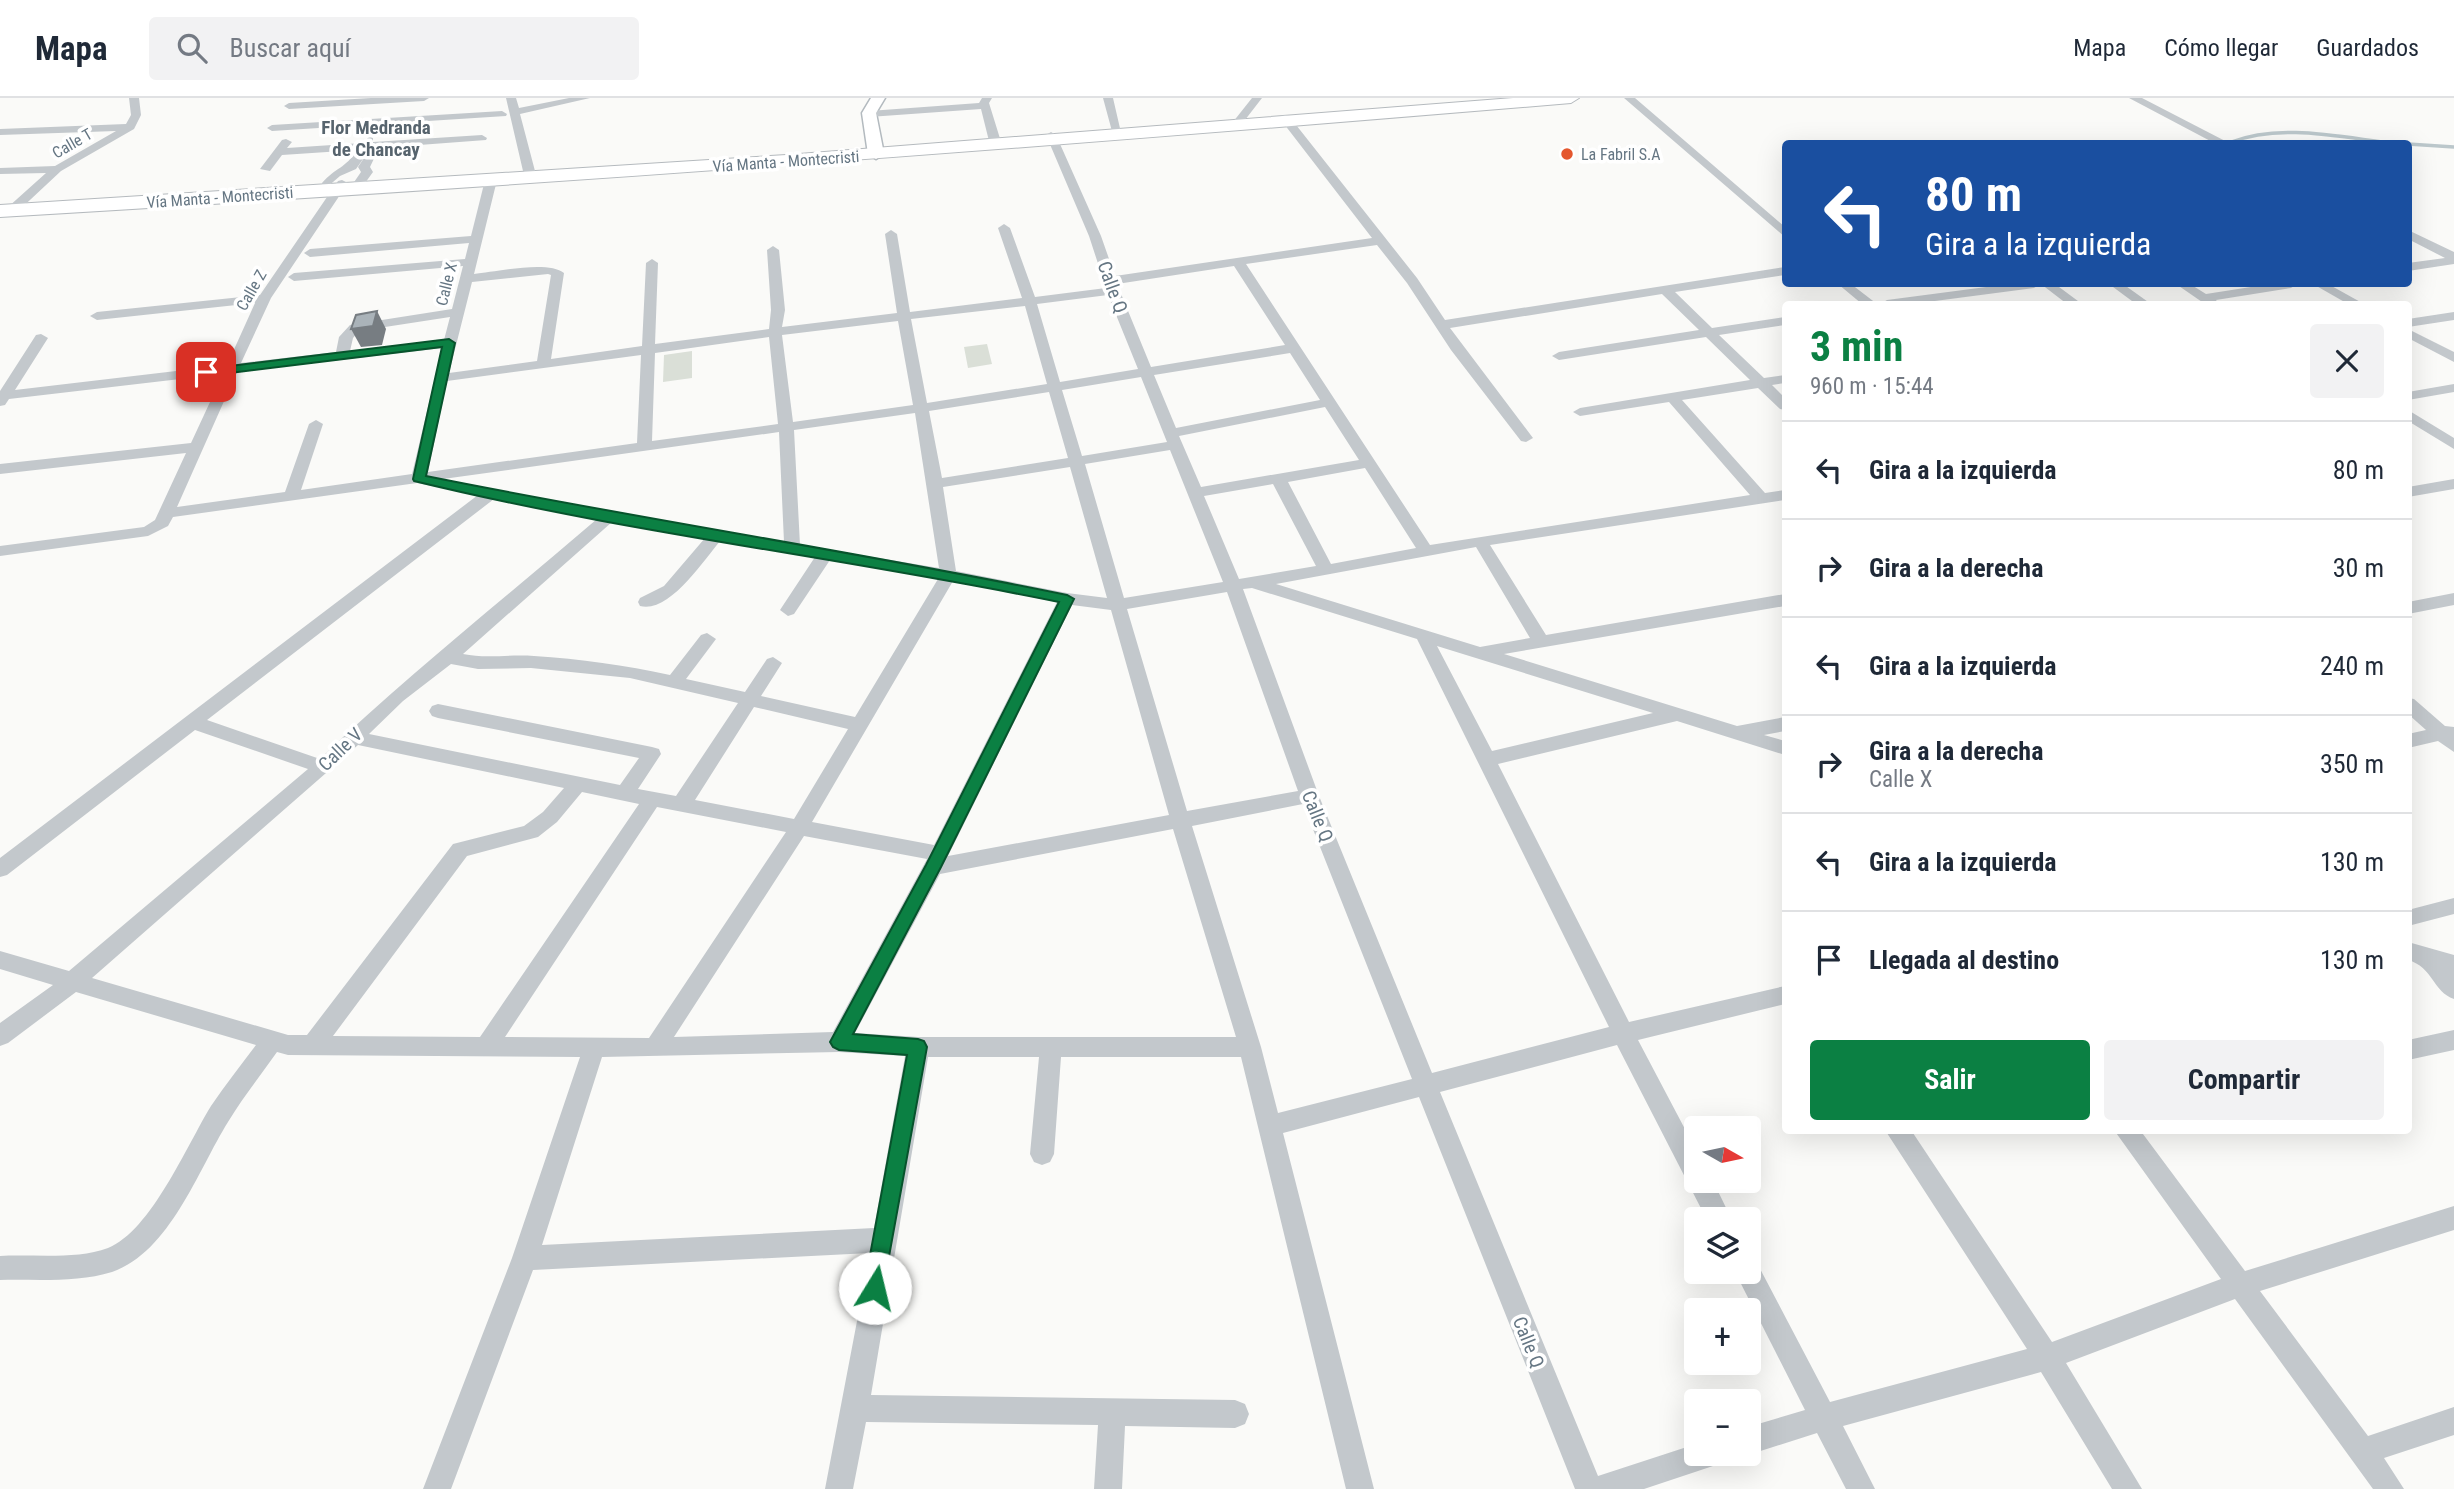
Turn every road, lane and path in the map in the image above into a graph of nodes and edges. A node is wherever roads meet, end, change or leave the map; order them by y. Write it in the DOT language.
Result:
graph roads {
  1 [pos="134,98"];
  2 [pos="424,98"];
  3 [pos="511,98"];
  4 [pos="585,98"];
  5 [pos="878,98"];
  6 [pos="1108,98"];
  7 [pos="1257,98"];
  8 [pos="1512,98"];
  9 [pos="1571,98"];
  10 [pos="1629,98"];
  11 [pos="2135,98"];
  12 [pos="401,99"];
  13 [pos="986,102"];
  14 [pos="289,106"];
  15 [pos="516,112"];
  16 [pos="502,114"];
  17 [pos="869,114"];
  18 [pos="478,116"];
  19 [pos="1287,120"];
  20 [pos="386,122"];
  21 [pos="1236,125"];
  22 [pos="130,127"];
  23 [pos="296,127"];
  24 [pos="272,128"];
  25 [pos="0,132"];
  26 [pos="1118,133"];
  27 [pos="1052,138"];
  28 [pos="2219,140"];
  29 [pos="995,143"];
  30 [pos="371,146"];
  31 [pos="279,152"];
  32 [pos="875,152"];
  33 [pos="57,169"];
  34 [pos="266,169"];
  35 [pos="0,171"];
  36 [pos="529,171"];
  37 [pos="491,180"];
  38 [pos="341,186"];
  39 [pos="7,207"];
  40 [pos="1779,222"];
  41 [pos="1004,228"];
  42 [pos="891,234"];
  43 [pos="2412,236"];
  44 [pos="475,239"];
  45 [pos="1378,241"];
  46 [pos="2412,242"];
  47 [pos="2424,242"];
  48 [pos="773,250"];
  49 [pos="310,253"];
  50 [pos="2454,258"];
  51 [pos="470,262"];
  52 [pos="1238,262"];
  53 [pos="652,263"];
  54 [pos="2412,266"];
  55 [pos="1782,271"];
  56 [pos="294,277"];
  57 [pos="466,279"];
  58 [pos="1112,286"];
  59 [pos="1848,287"];
  60 [pos="2012,287"];
  61 [pos="2051,287"];
  62 [pos="2119,287"];
  63 [pos="2187,287"];
  64 [pos="2276,287"];
  65 [pos="2325,287"];
  66 [pos="1665,290"];
  67 [pos="264,298"];
  68 [pos="1866,301"];
  69 [pos="1909,301"];
  70 [pos="2071,301"];
  71 [pos="2140,301"];
  72 [pos="2208,301"];
  73 [pos="2351,301"];
  74 [pos="1030,302"];
  75 [pos="457,312"];
  76 [pos="97,316"];
  77 [pos="2454,316"];
  78 [pos="904,318"];
  79 [pos="1782,322"];
  80 [pos="2412,322"];
  81 [pos="1441,325"];
  82 [pos="775,332"];
  83 [pos="1711,334"];
  84 [pos="2412,335"];
  85 [pos="41,338"];
  86 [pos="449,343"];
  87 [pos="1295,348"];
  88 [pos="647,350"];
  89 [pos="342,356"];
  90 [pos="1559,356"];
  91 [pos="2454,358"];
  92 [pos="543,364"];
  93 [pos="231,369"];
  94 [pos="1146,372"];
  95 [pos="441,378"];
  96 [pos="1782,379"];
  97 [pos="1762,382"];
  98 [pos="1055,386"];
  99 [pos="2454,388"];
  100 [pos="2412,395"];
  101 [pos="1672,397"];
  102 [pos="1,398"];
  103 [pos="1330,402"];
  104 [pos="1782,403"];
  105 [pos="922,408"];
  106 [pos="1580,412"];
  107 [pos="2412,417"];
  108 [pos="316,424"];
  109 [pos="786,427"];
  110 [pos="1526,438"];
  111 [pos="1174,439"];
  112 [pos="2454,446"];
  113 [pos="197,447"];
  114 [pos="643,447"];
  115 [pos="1075,461"];
  116 [pos="1368,463"];
  117 [pos="0,468"];
  118 [pos="1278,478"];
  119 [pos="419,479"];
  120 [pos="936,484"];
  121 [pos="2454,484"];
  122 [pos="2412,491"];
  123 [pos="491,493"];
  124 [pos="1195,493"];
  125 [pos="1782,495"];
  126 [pos="291,496"];
  127 [pos="1760,497"];
  128 [pos="167,513"];
  129 [pos="609,517"];
  130 [pos="716,535"];
  131 [pos="1480,541"];
  132 [pos="792,548"];
  133 [pos="0,551"];
  134 [pos="1426,551"];
  135 [pos="826,554"];
  136 [pos="1326,570"];
  137 [pos="948,575"];
  138 [pos="1243,585"];
  139 [pos="1067,599"];
  140 [pos="646,601"];
  141 [pos="1782,601"];
  142 [pos="2450,604"];
  143 [pos="1118,605"];
  144 [pos="2412,608"];
  145 [pos="788,610"];
  146 [pos="1423,635"];
  147 [pos="707,639"];
  148 [pos="1541,641"];
  149 [pos="1479,652"];
  150 [pos="448,657"];
  151 [pos="773,663"];
  152 [pos="675,681"];
  153 [pos="751,698"];
  154 [pos="2412,707"];
  155 [pos="438,711"];
  156 [pos="1679,714"];
  157 [pos="192,722"];
  158 [pos="860,725"];
  159 [pos="1782,725"];
  160 [pos="1740,732"];
  161 [pos="352,737"];
  162 [pos="2450,737"];
  163 [pos="2412,741"];
  164 [pos="1782,747"];
  165 [pos="1488,759"];
  166 [pos="323,767"];
  167 [pos="578,784"];
  168 [pos="624,794"];
  169 [pos="1309,796"];
  170 [pos="652,799"];
  171 [pos="681,805"];
  172 [pos="1180,820"];
  173 [pos="799,828"];
  174 [pos="936,861"];
  175 [pos="0,869"];
  176 [pos="2454,906"];
  177 [pos="2412,917"];
  178 [pos="2412,952"];
  179 [pos="2429,957"];
  180 [pos="0,960"];
  181 [pos="2454,964"];
  182 [pos="71,982"];
  183 [pos="2454,990"];
  184 [pos="1782,996"];
  185 [pos="1621,1034"];
  186 [pos="0,1036"];
  187 [pos="273,1040"];
  188 [pos="2454,1040"];
  189 [pos="839,1042"];
  190 [pos="313,1045"];
  191 [pos="486,1047"];
  192 [pos="918,1047"];
  193 [pos="1051,1047"];
  194 [pos="1250,1047"];
  195 [pos="594,1048"];
  196 [pos="655,1048"];
  197 [pos="2412,1049"];
  198 [pos="1426,1084"];
  199 [pos="1271,1126"];
  200 [pos="1900,1134"];
  201 [pos="2129,1134"];
  202 [pos="1684,1152"];
  203 [pos="1042,1154"];
  204 [pos="2454,1218"];
  205 [pos="883,1240"];
  206 [pos="525,1258"];
  207 [pos="0,1268"];
  208 [pos="1754,1284"];
  209 [pos="2240,1285"];
  210 [pos="2046,1357"];
  211 [pos="855,1408"];
  212 [pos="1112,1413"];
  213 [pos="1235,1414"];
  214 [pos="1825,1417"];
  215 [pos="2454,1421"];
  216 [pos="1761,1437"];
  217 [pos="2361,1452"];
  218 [pos="1684,1462"];
  219 [pos="438,1489"];
  220 [pos="839,1489"];
  221 [pos="1108,1489"];
  222 [pos="1360,1489"];
  223 [pos="1588,1489"];
  224 [pos="1601,1489"];
  225 [pos="1861,1489"];
  226 [pos="2128,1489"];
  227 [pos="2390,1489"];
  1 -- 22 [label="street"];
  2 -- 12 [label="street"];
  3 -- 15 [label="street"];
  4 -- 15 [label="street"];
  5 -- 17 [label="street"];
  6 -- 26 [label="street"];
  7 -- 21 [label="street"];
  8 -- 19 [label="main road, Vía Manta - Montecristi"];
  9 -- 19 [label="main road, Vía Manta - Montecristi"];
  10 -- 40 [label="street"];
  11 -- 28 [label="street"];
  12 -- 14 [label="street"];
  12 -- 20 [label="street"];
  13 -- 17 [label="street"];
  13 -- 29 [label="street"];
  15 -- 36 [label="street"];
  16 -- 18 [label="street"];
  17 -- 32 [label="street"];
  18 -- 20 [label="street"];
  18 -- 30 [label="street"];
  19 -- 21 [label="main road, Vía Manta - Montecristi"];
  19 -- 45 [label="street"];
  20 -- 23 [label="street"];
  20 -- 30 [label="street"];
  21 -- 26 [label="main road, Vía Manta - Montecristi"];
  22 -- 25 [label="street"];
  22 -- 33 [label="street, Calle T"];
  23 -- 24 [label="street"];
  23 -- 31 [label="street"];
  26 -- 27 [label="main road, Vía Manta - Montecristi"];
  27 -- 29 [label="main road, Vía Manta - Montecristi"];
  27 -- 58 [label="street, Calle Q"];
  29 -- 32 [label="main road, Vía Manta - Montecristi"];
  30 -- 31 [label="street"];
  30 -- 38 [label="street"];
  30 -- 38 [label="street"];
  31 -- 34 [label="street"];
  32 -- 36 [label="main road, Vía Manta - Montecristi"];
  32 -- 37 [label="main road, Vía Manta - Montecristi"];
  33 -- 35 [label="street"];
  33 -- 39 [label="street, Calle T"];
  36 -- 38 [label="main road, Vía Manta - Montecristi"];
  37 -- 38 [label="main road, Vía Manta - Montecristi"];
  37 -- 44 [label="street, Calle X"];
  38 -- 39 [label="main road, Vía Manta - Montecristi"];
  38 -- 67 [label="street, Calle Z"];
  41 -- 74 [label="street"];
  42 -- 78 [label="street"];
  43 -- 47 [label="street"];
  44 -- 49 [label="street"];
  44 -- 51 [label="street, Calle X"];
  45 -- 52 [label="street"];
  45 -- 81 [label="street"];
  46 -- 47 [label="street"];
  47 -- 50 [label="street"];
  48 -- 82 [label="street"];
  50 -- 54 [label="street"];
  51 -- 56 [label="street"];
  51 -- 57 [label="street, Calle X"];
  52 -- 58 [label="street"];
  52 -- 87 [label="street"];
  53 -- 88 [label="street"];
  55 -- 66 [label="street"];
  57 -- 75 [label="street, Calle X"];
  57 -- 92 [label="street"];
  58 -- 74 [label="street"];
  58 -- 94 [label="street, Calle Q"];
  59 -- 68 [label="street"];
  60 -- 69 [label="street"];
  61 -- 70 [label="street"];
  62 -- 71 [label="street"];
  63 -- 72 [label="street"];
  64 -- 72 [label="street"];
  65 -- 73 [label="street"];
  66 -- 81 [label="street"];
  66 -- 83 [label="street"];
  67 -- 76 [label="street"];
  67 -- 93 [label="street, Calle Z"];
  74 -- 78 [label="street"];
  74 -- 98 [label="street"];
  75 -- 86 [label="street, Calle X"];
  75 -- 89 [label="street"];
  77 -- 80 [label="street"];
  78 -- 82 [label="street"];
  78 -- 105 [label="street"];
  79 -- 83 [label="street"];
  81 -- 110 [label="street"];
  82 -- 88 [label="street"];
  82 -- 109 [label="street"];
  83 -- 90 [label="street"];
  83 -- 97 [label="street"];
  84 -- 91 [label="street"];
  85 -- 102 [label="street"];
  86 -- 89 [label="street"];
  86 -- 95 [label="street, Calle X"];
  87 -- 94 [label="street"];
  87 -- 103 [label="street"];
  88 -- 92 [label="street"];
  88 -- 114 [label="street"];
  89 -- 93 [label="street"];
  92 -- 95 [label="street"];
  93 -- 102 [label="street"];
  93 -- 113 [label="street, Calle Z"];
  94 -- 98 [label="street"];
  94 -- 111 [label="street, Calle Q"];
  95 -- 119 [label="street, Calle X"];
  96 -- 97 [label="street"];
  97 -- 101 [label="street"];
  97 -- 104 [label="street"];
  98 -- 105 [label="street"];
  98 -- 115 [label="street"];
  99 -- 100 [label="street"];
  101 -- 106 [label="street"];
  101 -- 127 [label="street"];
  103 -- 111 [label="street"];
  103 -- 116 [label="street"];
  105 -- 109 [label="street"];
  105 -- 120 [label="street"];
  107 -- 112 [label="street"];
  108 -- 126 [label="street"];
  109 -- 114 [label="street"];
  109 -- 132 [label="street"];
  111 -- 115 [label="street"];
  111 -- 124 [label="street, Calle Q"];
  113 -- 117 [label="street"];
  113 -- 128 [label="street, Calle Z"];
  114 -- 119 [label="street"];
  115 -- 120 [label="street"];
  115 -- 143 [label="street"];
  116 -- 118 [label="street"];
  116 -- 134 [label="street"];
  118 -- 124 [label="street"];
  118 -- 136 [label="street"];
  119 -- 123 [label="street"];
  119 -- 126 [label="street"];
  120 -- 137 [label="street"];
  121 -- 122 [label="street"];
  123 -- 129 [label="street"];
  123 -- 157 [label="street"];
  124 -- 138 [label="street, Calle Q"];
  125 -- 127 [label="street"];
  126 -- 128 [label="street"];
  127 -- 131 [label="street"];
  128 -- 133 [label="street, Calle Z"];
  129 -- 130 [label="street"];
  129 -- 150 [label="street, Calle V"];
  130 -- 132 [label="street"];
  130 -- 140 [label="street"];
  131 -- 134 [label="street"];
  131 -- 148 [label="street"];
  132 -- 135 [label="street"];
  134 -- 136 [label="street"];
  135 -- 137 [label="street"];
  135 -- 145 [label="street"];
  136 -- 138 [label="street"];
  137 -- 139 [label="street"];
  137 -- 158 [label="street"];
  138 -- 143 [label="street"];
  138 -- 146 [label="street"];
  138 -- 169 [label="street, Calle Q"];
  139 -- 143 [label="street"];
  139 -- 174 [label="street"];
  141 -- 148 [label="street"];
  142 -- 144 [label="street"];
  143 -- 172 [label="street"];
  146 -- 149 [label="street"];
  146 -- 165 [label="street"];
  147 -- 152 [label="street"];
  148 -- 149 [label="street"];
  149 -- 156 [label="street"];
  150 -- 152 [label="street"];
  150 -- 161 [label="street, Calle V"];
  151 -- 153 [label="street"];
  152 -- 153 [label="street"];
  153 -- 158 [label="street"];
  153 -- 171 [label="street"];
  154 -- 162 [label="street"];
  155 -- 168 [label="street"];
  156 -- 160 [label="street"];
  156 -- 165 [label="street"];
  157 -- 166 [label="street"];
  157 -- 175 [label="street"];
  158 -- 173 [label="street"];
  159 -- 160 [label="street"];
  160 -- 164 [label="street"];
  161 -- 166 [label="street, Calle V"];
  161 -- 167 [label="street"];
  162 -- 163 [label="street"];
  165 -- 185 [label="street"];
  166 -- 182 [label="street, Calle V"];
  167 -- 168 [label="street"];
  167 -- 190 [label="street"];
  168 -- 170 [label="street"];
  169 -- 172 [label="street"];
  169 -- 198 [label="street, Calle Q"];
  170 -- 171 [label="street"];
  170 -- 191 [label="street"];
  171 -- 173 [label="street"];
  172 -- 174 [label="street"];
  172 -- 194 [label="street"];
  173 -- 174 [label="street"];
  173 -- 196 [label="street"];
  174 -- 189 [label="street"];
  176 -- 177 [label="street"];
  178 -- 179 [label="street"];
  179 -- 181 [label="street"];
  179 -- 183 [label="street"];
  180 -- 182 [label="street"];
  182 -- 186 [label="street, Calle V"];
  182 -- 187 [label="street"];
  184 -- 185 [label="street"];
  185 -- 198 [label="street"];
  185 -- 202 [label="street"];
  187 -- 190 [label="street"];
  187 -- 207 [label="street"];
  188 -- 197 [label="street"];
  189 -- 192 [label="street"];
  189 -- 196 [label="street"];
  190 -- 191 [label="street"];
  191 -- 195 [label="street"];
  192 -- 193 [label="street"];
  192 -- 205 [label="street"];
  193 -- 194 [label="street"];
  193 -- 203 [label="street"];
  194 -- 199 [label="street"];
  195 -- 196 [label="street"];
  195 -- 206 [label="street"];
  198 -- 199 [label="street"];
  198 -- 223 [label="street, Calle Q"];
  199 -- 222 [label="street"];
  200 -- 210 [label="street"];
  201 -- 209 [label="street"];
  204 -- 209 [label="street"];
  205 -- 206 [label="street"];
  205 -- 211 [label="street"];
  206 -- 219 [label="street"];
  208 -- 214 [label="street"];
  209 -- 210 [label="street"];
  209 -- 217 [label="street"];
  210 -- 214 [label="street"];
  210 -- 226 [label="street"];
  211 -- 212 [label="street"];
  211 -- 220 [label="street"];
  212 -- 213 [label="street"];
  212 -- 221 [label="street"];
  214 -- 216 [label="street"];
  214 -- 225 [label="street"];
  215 -- 217 [label="street"];
  217 -- 227 [label="street"];
  218 -- 224 [label="street"];
}
